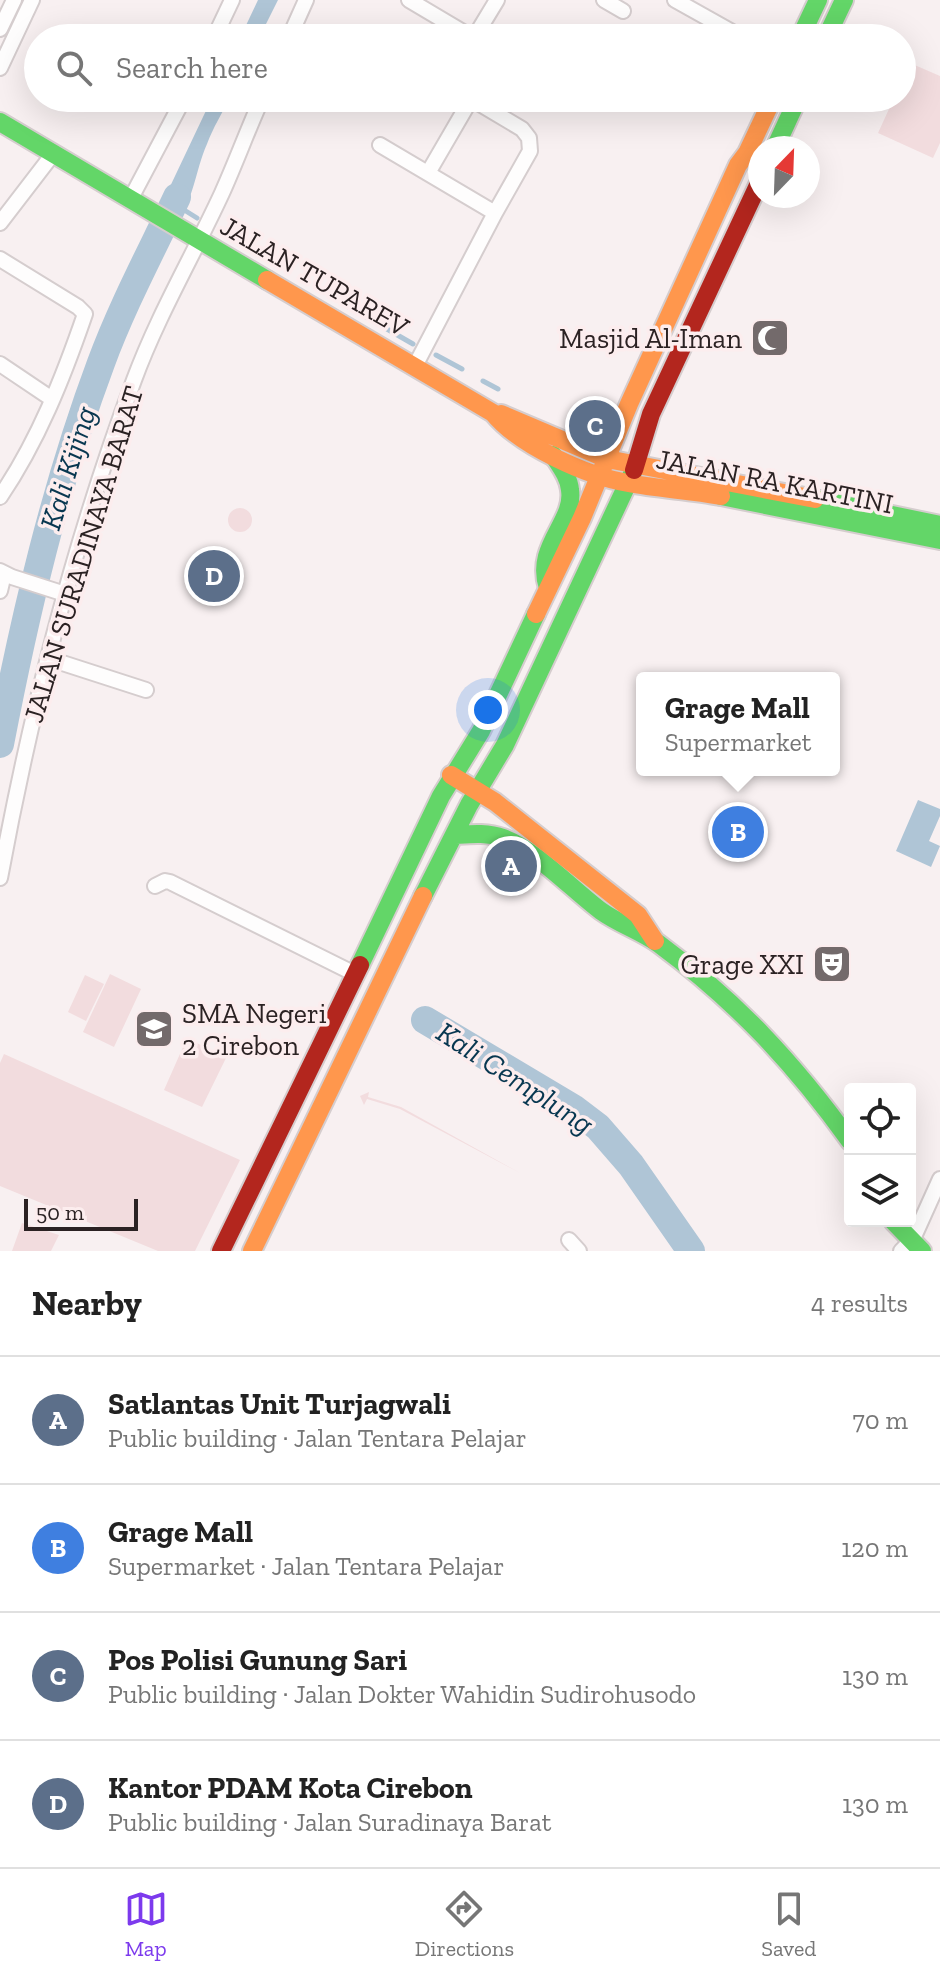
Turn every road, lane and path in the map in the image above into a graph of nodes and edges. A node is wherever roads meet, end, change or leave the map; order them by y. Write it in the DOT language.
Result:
graph roads {
  1 [pos="14,0"];
  2 [pos="32,0"];
  3 [pos="232,0"];
  4 [pos="306,0"];
  5 [pos="409,0"];
  6 [pos="497,0"];
  7 [pos="604,0"];
  8 [pos="675,0"];
  9 [pos="818,0"];
  10 [pos="844,0"];
  11 [pos="623,11"];
  12 [pos="221,24"];
  13 [pos="295,24"];
  14 [pos="450,24"];
  15 [pos="482,24"];
  16 [pos="718,24"];
  17 [pos="807,24"];
  18 [pos="833,24"];
  19 [pos="0,29"];
  20 [pos="0,68"];
  21 [pos="177,112"];
  22 [pos="256,112"];
  23 [pos="463,112"];
  24 [pos="494,112"];
  25 [pos="766,112"];
  26 [pos="792,112"];
  27 [pos="0,122"];
  28 [pos="781,136"];
  29 [pos="380,145"];
  30 [pos="53,154"];
  31 [pos="428,173"];
  32 [pos="133,202"];
  33 [pos="748,207"];
  34 [pos="495,213"];
  35 [pos="0,223"];
  36 [pos="195,238"];
  37 [pos="0,259"];
  38 [pos="0,364"];
  39 [pos="415,366"];
  40 [pos="52,399"];
  41 [pos="493,413"];
  42 [pos="553,455"];
  43 [pos="636,466"];
  44 [pos="604,467"];
  45 [pos="6,475"];
  46 [pos="628,483"];
  47 [pos="0,497"];
  48 [pos="940,525"];
  49 [pos="940,540"];
  50 [pos="5,574"];
  51 [pos="548,588"];
  52 [pos="0,591"];
  53 [pos="64,593"];
  54 [pos="50,659"];
  55 [pos="146,690"];
  56 [pos="451,775"];
  57 [pos="478,790"];
  58 [pos="454,835"];
  59 [pos="0,878"];
  60 [pos="598,884"];
  61 [pos="155,886"];
  62 [pos="586,900"];
  63 [pos="634,922"];
  64 [pos="353,973"];
  65 [pos="844,1136"];
  66 [pos="940,1179"];
  67 [pos="911,1240"];
  68 [pos="221,1251"];
  69 [pos="252,1251"];
  1 -- 19 [label="street"];
  2 -- 20 [label="street"];
  3 -- 12 [label="street"];
  4 -- 13 [label="street"];
  5 -- 14 [label="street"];
  6 -- 15 [label="street"];
  7 -- 11 [label="street"];
  8 -- 16 [label="street"];
  9 -- 17 [label="main road"];
  10 -- 18 [label="main road"];
  21 -- 32 [label="street"];
  22 -- 36 [label="street, JALAN SURADINAYA BARAT"];
  23 -- 31 [label="street"];
  24 -- 34 [label="street"];
  25 -- 44 [label="main road"];
  26 -- 28 [label="main road"];
  27 -- 30 [label="main road, JALAN TUPAREV"];
  29 -- 31 [label="street"];
  30 -- 32 [label="main road, JALAN TUPAREV"];
  30 -- 35 [label="street"];
  31 -- 34 [label="street"];
  32 -- 36 [label="main road, JALAN TUPAREV"];
  33 -- 43 [label="main road"];
  34 -- 39 [label="street"];
  36 -- 39 [label="main road, JALAN TUPAREV"];
  36 -- 53 [label="street, JALAN SURADINAYA BARAT"];
  37 -- 40 [label="street"];
  38 -- 40 [label="street"];
  39 -- 41 [label="main road, JALAN TUPAREV"];
  40 -- 45 [label="street"];
  41 -- 42 [label="main road, JALAN TUPAREV"];
  41 -- 44 [label="main road"];
  42 -- 44 [label="main road, JALAN TUPAREV"];
  42 -- 51 [label="main road"];
  43 -- 44 [label="main road, JALAN RA KARTINI"];
  43 -- 46 [label="main road"];
  43 -- 48 [label="main road, JALAN RA KARTINI"];
  44 -- 46 [label="main road, JALAN RA KARTINI"];
  44 -- 51 [label="main road"];
  45 -- 47 [label="street"];
  46 -- 49 [label="main road, JALAN RA KARTINI"];
  46 -- 57 [label="main road"];
  50 -- 52 [label="street"];
  50 -- 53 [label="street"];
  51 -- 56 [label="main road"];
  53 -- 54 [label="street, JALAN SURADINAYA BARAT"];
  54 -- 55 [label="street"];
  54 -- 59 [label="street, JALAN SURADINAYA BARAT"];
  56 -- 57 [label="main road"];
  56 -- 64 [label="main road"];
  57 -- 58 [label="main road"];
  57 -- 60 [label="main road"];
  58 -- 62 [label="main road"];
  58 -- 69 [label="main road"];
  60 -- 62 [label="main road"];
  60 -- 63 [label="main road"];
  61 -- 64 [label="street"];
  62 -- 63 [label="main road"];
  63 -- 65 [label="main road"];
  64 -- 68 [label="main road"];
  66 -- 67 [label="street"];
}
